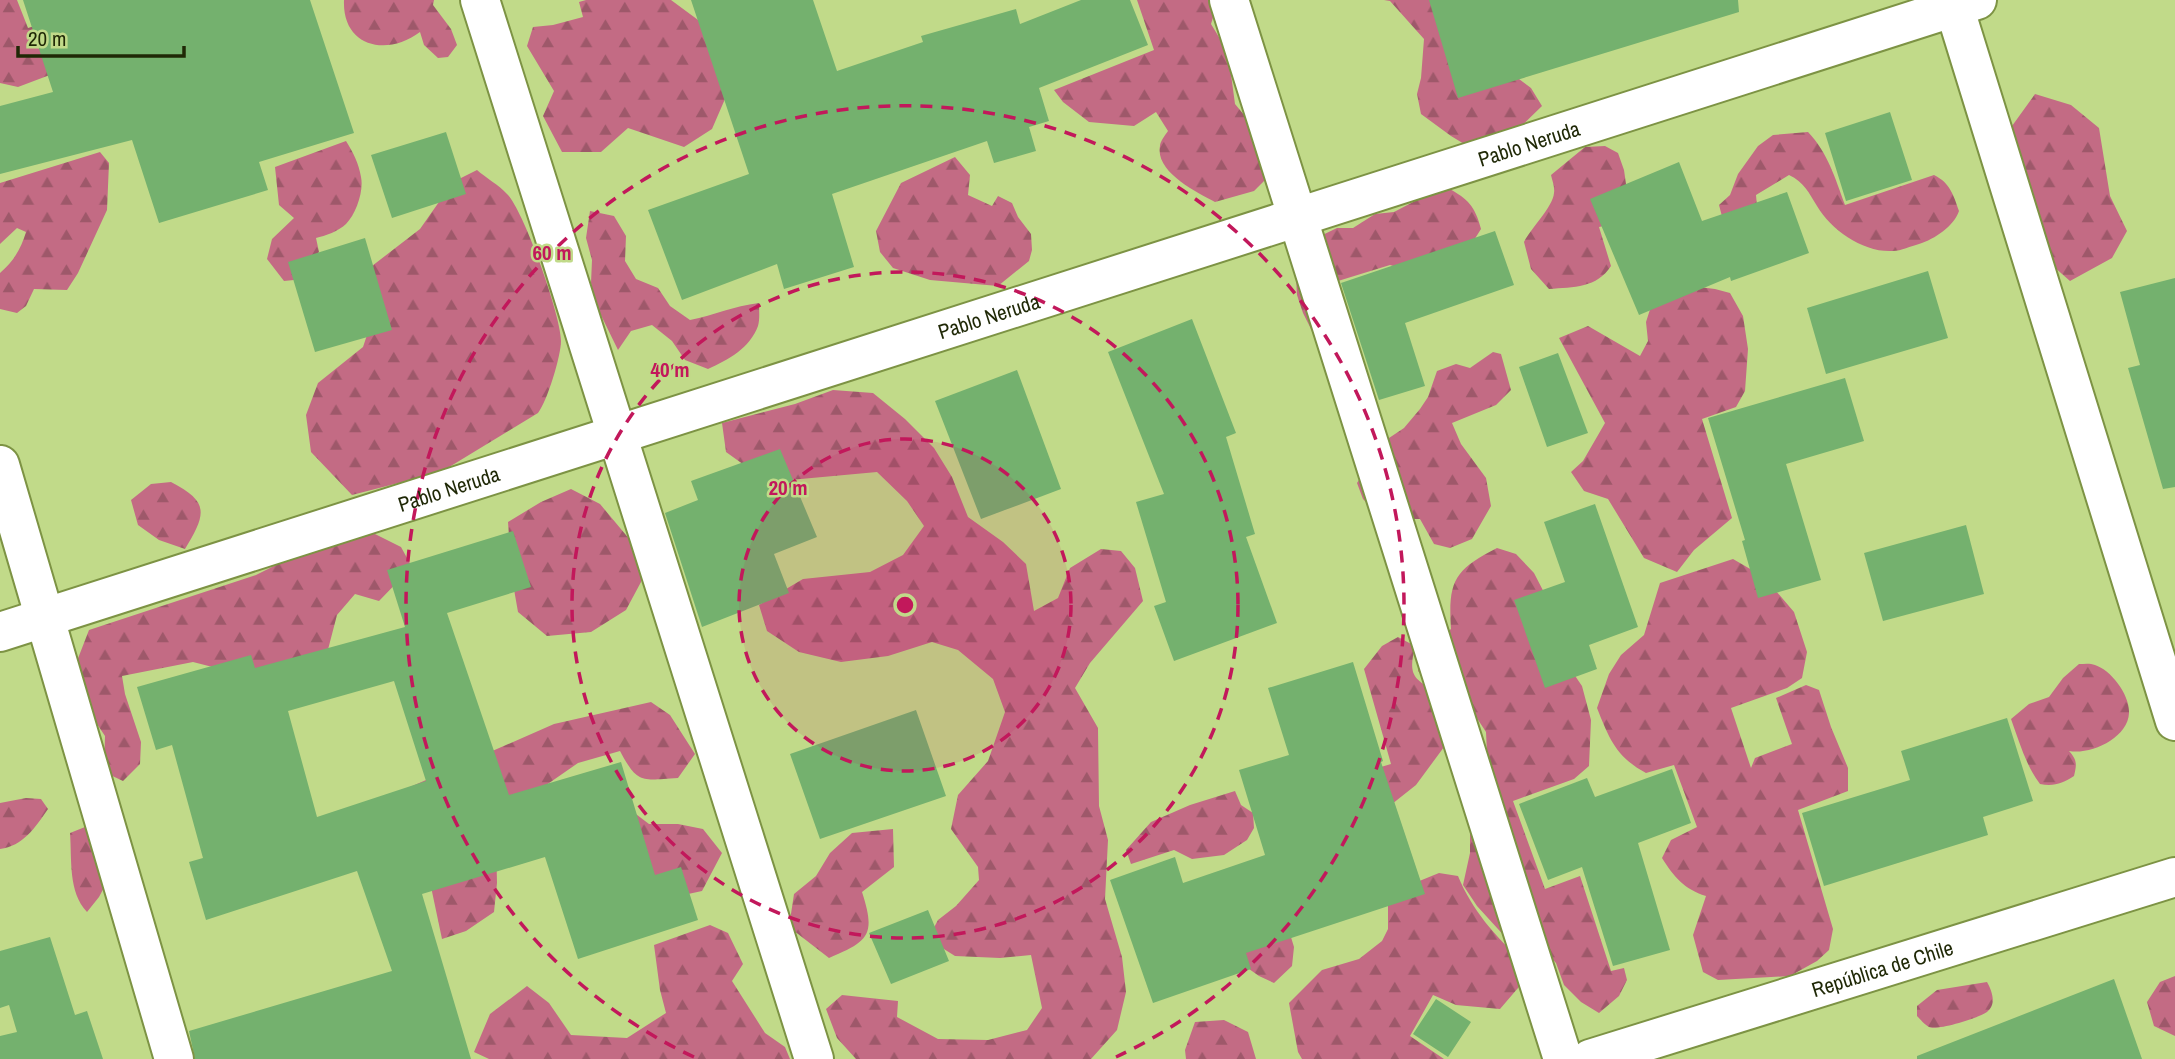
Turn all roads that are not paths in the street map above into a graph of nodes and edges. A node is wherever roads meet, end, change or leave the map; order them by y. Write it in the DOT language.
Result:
graph roads {
  1 [pos="480,0"];
  2 [pos="1229,0"];
  3 [pos="1961,2"];
  4 [pos="1297,218"];
  5 [pos="619,435"];
  6 [pos="0,465"];
  7 [pos="44,618"];
  8 [pos="0,632"];
  9 [pos="2175,721"];
  10 [pos="2175,877"];
  11 [pos="174,1059"];
  12 [pos="814,1059"];
  13 [pos="1563,1059"];
  14 [pos="1590,1059"];
  1 -- 5 [label="street"];
  2 -- 4 [label="street"];
  3 -- 4 [label="street, Pablo Neruda"];
  3 -- 9 [label="street"];
  4 -- 5 [label="street, Pablo Neruda"];
  4 -- 13 [label="street"];
  5 -- 7 [label="street, Pablo Neruda"];
  5 -- 12 [label="street"];
  6 -- 7 [label="street"];
  7 -- 8 [label="street, Pablo Neruda"];
  7 -- 11 [label="street"];
  10 -- 14 [label="street, República de Chile"];
}
